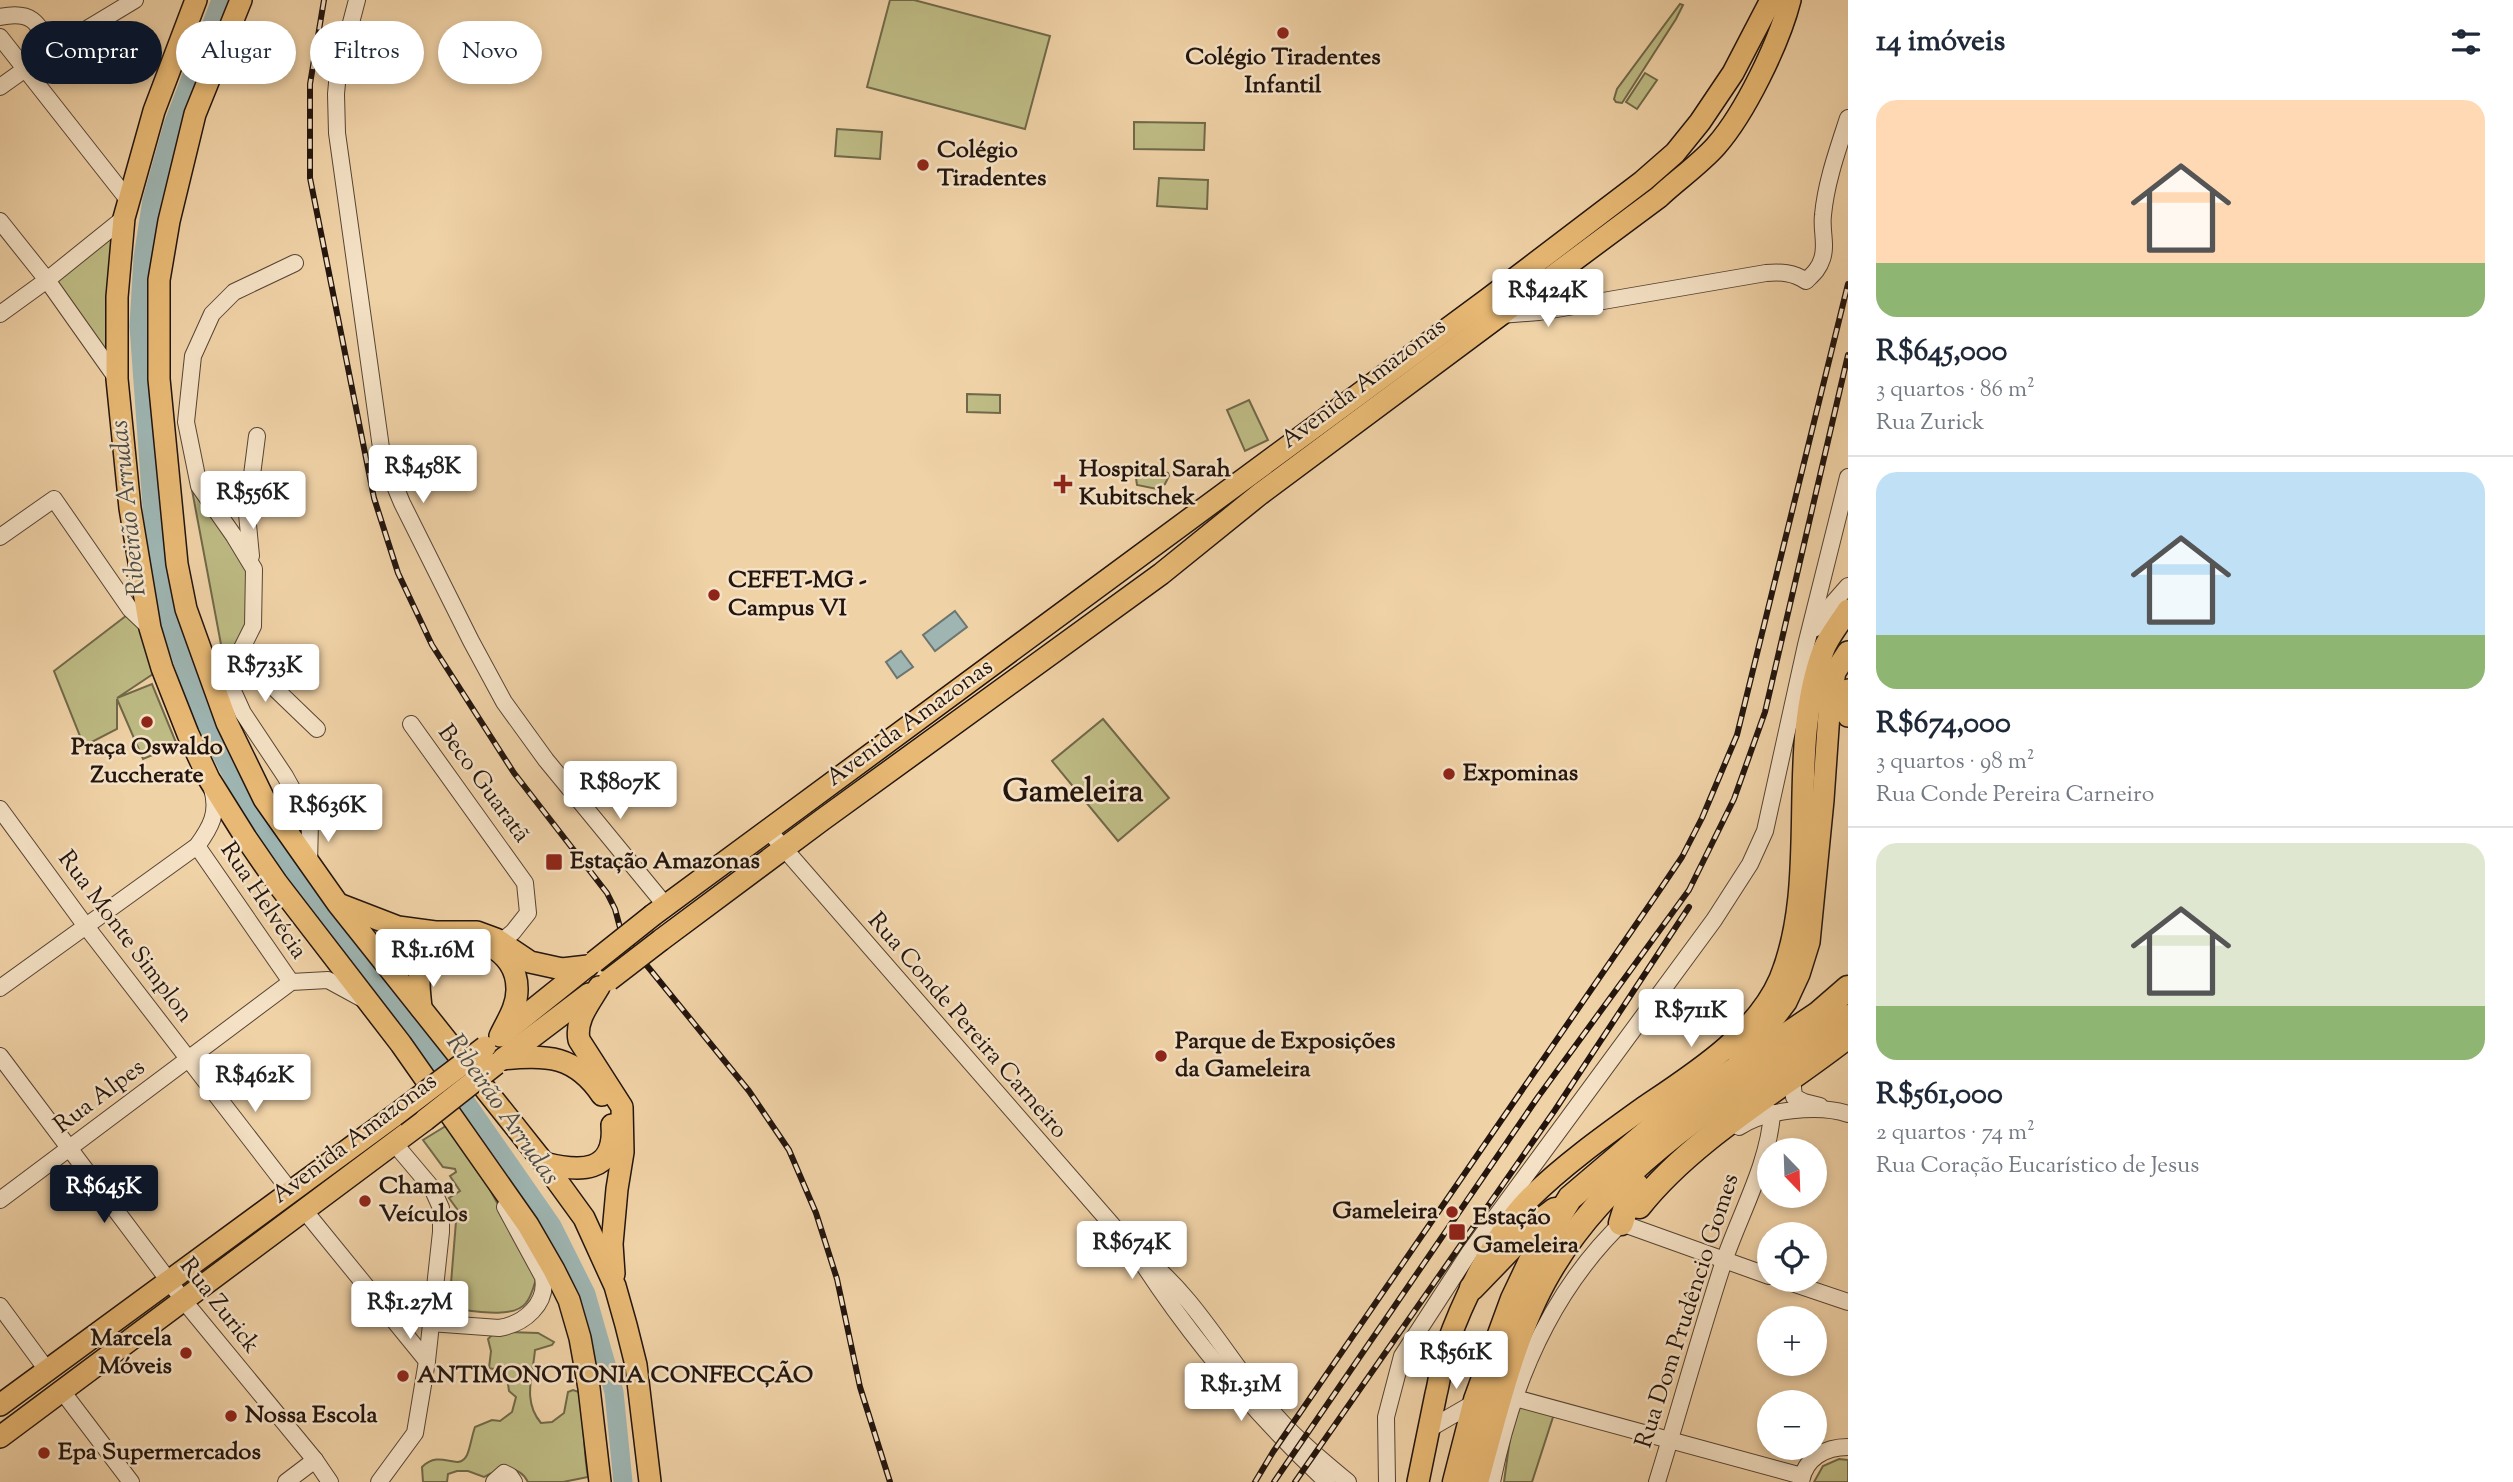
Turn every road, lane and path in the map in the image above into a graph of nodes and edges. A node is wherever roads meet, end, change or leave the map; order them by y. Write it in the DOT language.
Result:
graph roads {
  1 [pos="135,0"];
  2 [pos="195,0"];
  3 [pos="241,0"];
  4 [pos="357,0"];
  5 [pos="1771,0"];
  6 [pos="1790,0"];
  7 [pos="0,16"];
  8 [pos="34,21"];
  9 [pos="100,21"];
  10 [pos="0,37"];
  11 [pos="21,64"];
  12 [pos="21,72"];
  13 [pos="36,84"];
  14 [pos="0,87"];
  15 [pos="1848,118"];
  16 [pos="126,209"];
  17 [pos="0,221"];
  18 [pos="295,263"];
  19 [pos="1551,278"];
  20 [pos="47,280"];
  21 [pos="1588,303"];
  22 [pos="1495,307"];
  23 [pos="0,314"];
  24 [pos="117,379"];
  25 [pos="257,436"];
  26 [pos="168,477"];
  27 [pos="1848,477"];
  28 [pos="199,486"];
  29 [pos="0,537"];
  30 [pos="1833,537"];
  31 [pos="1848,548"];
  32 [pos="254,569"];
  33 [pos="1848,586"];
  34 [pos="1848,611"];
  35 [pos="150,628"];
  36 [pos="1806,645"];
  37 [pos="1848,652"];
  38 [pos="238,653"];
  39 [pos="1848,690"];
  40 [pos="1848,716"];
  41 [pos="411,724"];
  42 [pos="317,729"];
  43 [pos="209,779"];
  44 [pos="0,809"];
  45 [pos="768,830"];
  46 [pos="197,846"];
  47 [pos="783,848"];
  48 [pos="309,865"];
  49 [pos="338,904"];
  50 [pos="659,910"];
  51 [pos="85,925"];
  52 [pos="662,939"];
  53 [pos="500,942"];
  54 [pos="591,964"];
  55 [pos="290,982"];
  56 [pos="604,983"];
  57 [pos="0,988"];
  58 [pos="1848,988"];
  59 [pos="372,1005"];
  60 [pos="421,1007"];
  61 [pos="1848,1017"];
  62 [pos="1840,1042"];
  63 [pos="496,1052"];
  64 [pos="0,1056"];
  65 [pos="189,1059"];
  66 [pos="1792,1078"];
  67 [pos="1726,1087"];
  68 [pos="1843,1112"];
  69 [pos="1772,1113"];
  70 [pos="1675,1135"];
  71 [pos="394,1143"];
  72 [pos="69,1149"];
  73 [pos="474,1150"];
  74 [pos="544,1163"];
  75 [pos="291,1192"];
  76 [pos="1570,1198"];
  77 [pos="0,1200"];
  78 [pos="304,1210"];
  79 [pos="1630,1215"];
  80 [pos="1134,1250"];
  81 [pos="1724,1261"];
  82 [pos="1757,1272"];
  83 [pos="169,1280"];
  84 [pos="615,1286"];
  85 [pos="1472,1288"];
  86 [pos="1817,1292"];
  87 [pos="184,1301"];
  88 [pos="1848,1303"];
  89 [pos="0,1306"];
  90 [pos="430,1323"];
  91 [pos="428,1362"];
  92 [pos="47,1370"];
  93 [pos="62,1391"];
  94 [pos="1508,1396"];
  95 [pos="1476,1400"];
  96 [pos="0,1405"];
  97 [pos="1429,1429"];
  98 [pos="0,1437"];
  99 [pos="1670,1441"];
  100 [pos="1848,1447"];
  101 [pos="315,1460"];
  102 [pos="1802,1479"];
  103 [pos="131,1482"];
  104 [pos="286,1482"];
  105 [pos="330,1482"];
  106 [pos="379,1482"];
  107 [pos="494,1482"];
  108 [pos="514,1482"];
  109 [pos="600,1482"];
  110 [pos="650,1482"];
  111 [pos="1327,1482"];
  112 [pos="1348,1482"];
  113 [pos="1387,1482"];
  114 [pos="1418,1482"];
  115 [pos="1455,1482"];
  116 [pos="1476,1482"];
  117 [pos="1492,1482"];
  118 [pos="1657,1482"];
  1 -- 9 [label="street"];
  2 -- 16 [label="main road"];
  3 -- 26 [label="main road"];
  4 -- 50 [label="street"];
  5 -- 22 [label="main road, Avenida Amazonas"];
  6 -- 19 [label="main road, Avenida Amazonas"];
  7 -- 8 [label="street"];
  10 -- 11 [label="street"];
  12 -- 14 [label="street"];
  13 -- 16 [label="street"];
  15 -- 21 [label="street"];
  16 -- 20 [label="street"];
  16 -- 24 [label="main road"];
  17 -- 20 [label="street"];
  18 -- 28 [label="street"];
  19 -- 21 [label="street"];
  19 -- 22 [label="main road, Avenida Amazonas"];
  20 -- 23 [label="street"];
  20 -- 24 [label="street"];
  21 -- 22 [label="street"];
  22 -- 45 [label="main road, Avenida Amazonas"];
  22 -- 47 [label="main road, Avenida Amazonas"];
  24 -- 35 [label="main road"];
  25 -- 32 [label="street"];
  26 -- 28 [label="street"];
  26 -- 48 [label="main road"];
  27 -- 30 [label="street"];
  28 -- 32 [label="street"];
  29 -- 35 [label="street"];
  30 -- 31 [label="street"];
  30 -- 36 [label="street"];
  32 -- 38 [label="street"];
  33 -- 36 [label="street"];
  34 -- 85 [label="main road"];
  35 -- 43 [label="main road"];
  36 -- 113 [label="street"];
  37 -- 67 [label="main road"];
  38 -- 42 [label="street"];
  38 -- 48 [label="street"];
  39 -- 40 [label="main road"];
  41 -- 53 [label="street, Beco Guaratã"];
  43 -- 46 [label="street"];
  43 -- 59 [label="main road"];
  44 -- 51 [label="street, Rua Monte Simplon"];
  45 -- 47 [label="street, Rua Conde Pereira Carneiro"];
  45 -- 50 [label="main road, Avenida Amazonas"];
  46 -- 51 [label="street"];
  46 -- 55 [label="street, Rua Helvécia"];
  47 -- 52 [label="main road, Avenida Amazonas"];
  47 -- 80 [label="street, Rua Conde Pereira Carneiro"];
  48 -- 49 [label="main road"];
  49 -- 53 [label="main road"];
  49 -- 60 [label="main road"];
  50 -- 52 [label="main road"];
  50 -- 54 [label="main road, Avenida Amazonas, bridge"];
  51 -- 57 [label="street"];
  51 -- 65 [label="street, Rua Monte Simplon"];
  52 -- 56 [label="main road, Avenida Amazonas, bridge"];
  53 -- 54 [label="main road"];
  54 -- 63 [label="main road, Avenida Amazonas"];
  55 -- 59 [label="street"];
  55 -- 65 [label="street, Rua Alpes"];
  56 -- 63 [label="main road, Avenida Amazonas"];
  56 -- 84 [label="main road"];
  58 -- 67 [label="highway"];
  59 -- 73 [label="main road"];
  60 -- 63 [label="main road"];
  60 -- 74 [label="main road"];
  61 -- 67 [label="highway"];
  62 -- 66 [label="highway"];
  62 -- 67 [label="highway"];
  63 -- 71 [label="main road, Avenida Amazonas, bridge"];
  63 -- 74 [label="main road"];
  63 -- 75 [label="main road, Avenida Amazonas, bridge"];
  64 -- 72 [label="street, Rua Zurick"];
  65 -- 72 [label="street, Rua Alpes"];
  65 -- 75 [label="street, Rua Monte Simplon"];
  66 -- 68 [label="street"];
  66 -- 79 [label="highway"];
  67 -- 70 [label="highway"];
  67 -- 76 [label="highway"];
  68 -- 69 [label="street"];
  69 -- 79 [label="street"];
  69 -- 81 [label="street, Rua Dom Prudêncio Gomes"];
  70 -- 79 [label="highway"];
  70 -- 94 [label="highway"];
  71 -- 78 [label="main road, Avenida Amazonas"];
  71 -- 90 [label="street"];
  72 -- 77 [label="street, Rua Alpes"];
  72 -- 83 [label="street, Rua Zurick"];
  73 -- 90 [label="street"];
  73 -- 109 [label="main road"];
  74 -- 84 [label="main road"];
  75 -- 83 [label="main road, Avenida Amazonas"];
  76 -- 85 [label="highway"];
  76 -- 95 [label="highway"];
  78 -- 87 [label="main road, Avenida Amazonas"];
  78 -- 91 [label="street"];
  79 -- 81 [label="street"];
  79 -- 94 [label="street"];
  80 -- 111 [label="street, Rua Conde Pereira Carneiro"];
  80 -- 112 [label="street, Rua Conde Pereira Carneiro"];
  81 -- 82 [label="street"];
  81 -- 99 [label="street, Rua Dom Prudêncio Gomes"];
  83 -- 87 [label="street, Rua Zurick"];
  83 -- 92 [label="main road, Avenida Amazonas"];
  84 -- 110 [label="main road"];
  85 -- 97 [label="main road"];
  86 -- 88 [label="street"];
  87 -- 93 [label="main road, Avenida Amazonas"];
  87 -- 101 [label="street, Rua Zurick"];
  89 -- 92 [label="street"];
  90 -- 91 [label="street"];
  91 -- 106 [label="street"];
  92 -- 96 [label="main road, Avenida Amazonas"];
  93 -- 98 [label="main road, Avenida Amazonas"];
  93 -- 103 [label="street"];
  94 -- 95 [label="street"];
  94 -- 99 [label="street"];
  94 -- 116 [label="highway"];
  94 -- 117 [label="street"];
  95 -- 97 [label="street"];
  95 -- 115 [label="highway"];
  97 -- 114 [label="main road"];
  99 -- 102 [label="street"];
  99 -- 118 [label="street, Rua Dom Prudêncio Gomes"];
  100 -- 102 [label="street"];
  101 -- 104 [label="street"];
  101 -- 105 [label="street, Rua Zurick"];
  107 -- 108 [label="street"];
}
